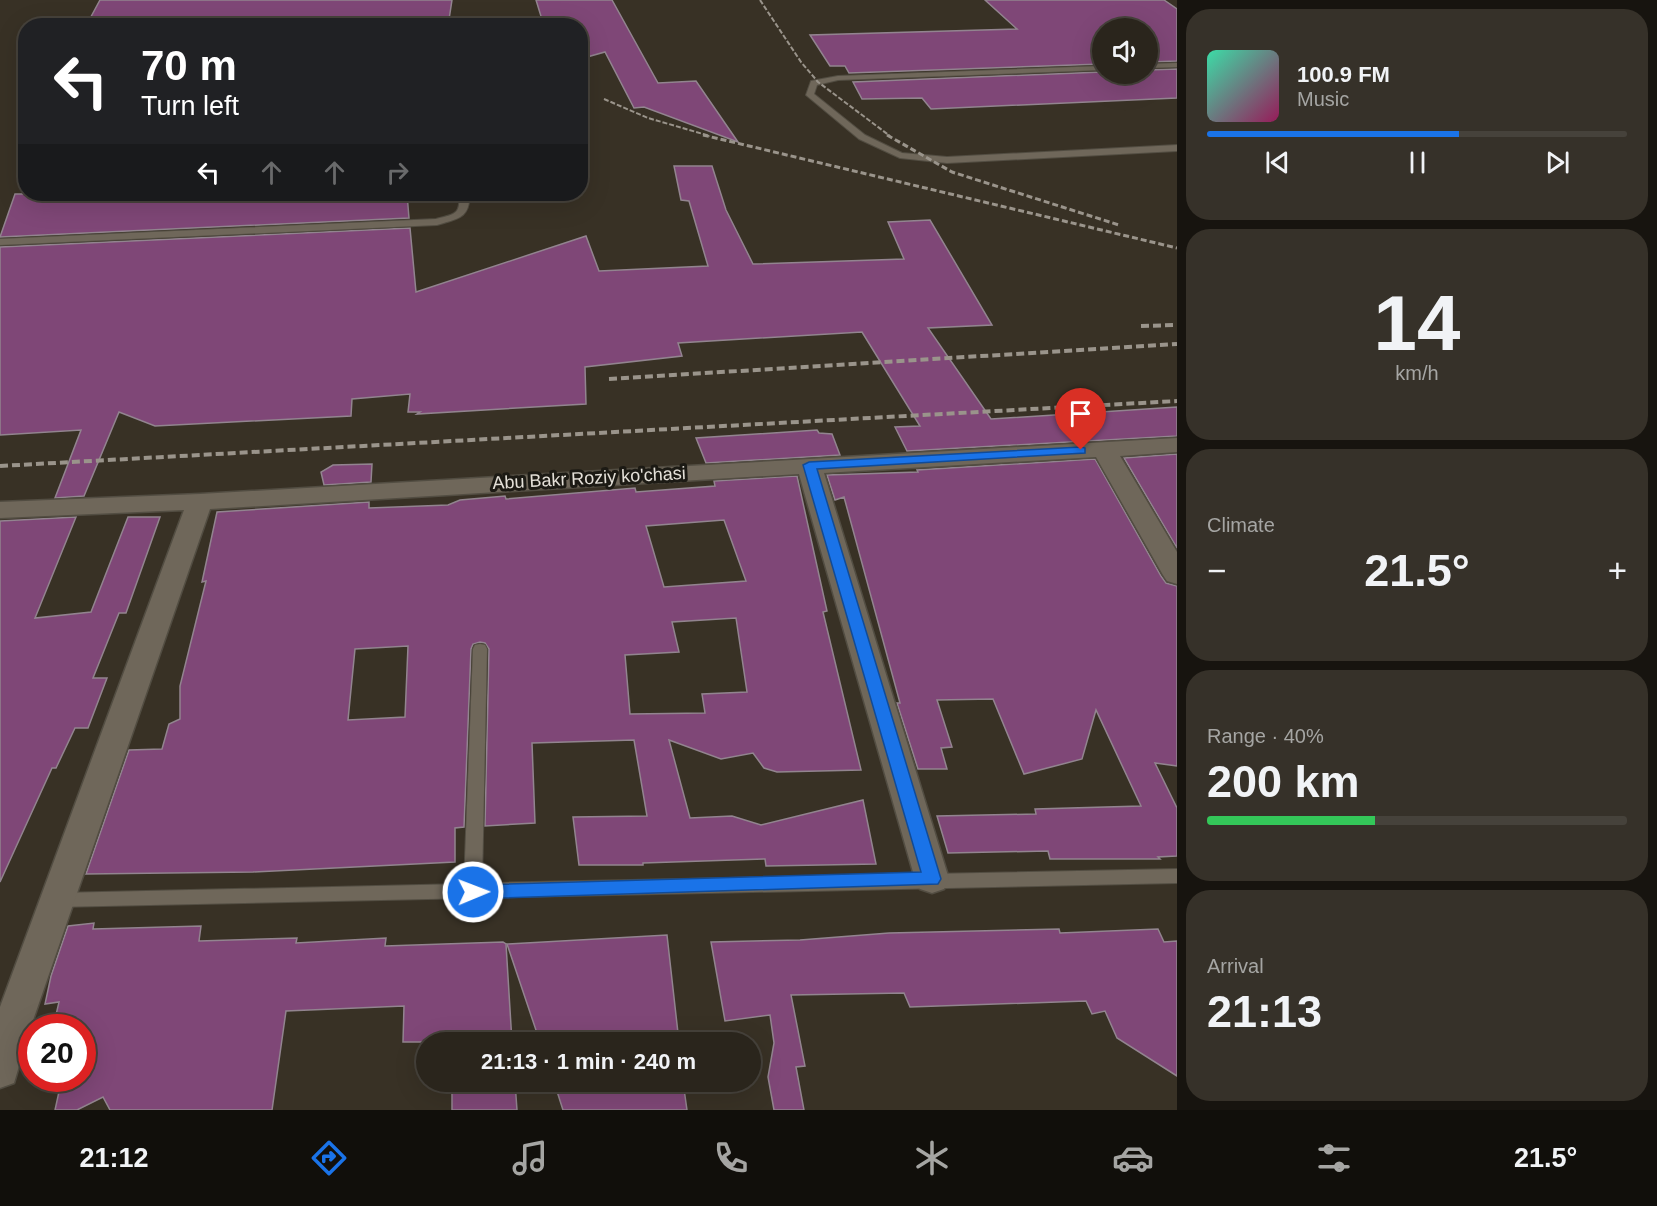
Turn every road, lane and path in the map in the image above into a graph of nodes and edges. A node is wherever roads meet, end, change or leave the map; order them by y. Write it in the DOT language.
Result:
graph roads {
  1 [pos="1177,65"];
  2 [pos="1158,66"];
  3 [pos="1092,68"];
  4 [pos="1177,148"];
  5 [pos="465,201"];
  6 [pos="0,242"];
  7 [pos="1177,445"];
  8 [pos="1104,449"];
  9 [pos="809,465"];
  10 [pos="200,502"];
  11 [pos="0,510"];
  12 [pos="1177,575"];
  13 [pos="480,649"];
  14 [pos="1177,876"];
  15 [pos="932,879"];
  16 [pos="473,892"];
  17 [pos="56,900"];
  18 [pos="5,1029"];
  19 [pos="0,1070"];
  1 -- 2 [label="lane"];
  3 -- 4 [label="lane"];
  5 -- 6 [label="lane"];
  7 -- 8 [label="street, Abu Bakr Roziy ko'chasi"];
  8 -- 9 [label="street, Abu Bakr Roziy ko'chasi"];
  8 -- 12 [label="street"];
  9 -- 10 [label="street, Abu Bakr Roziy ko'chasi"];
  9 -- 15 [label="street"];
  10 -- 11 [label="street, Abu Bakr Roziy ko'chasi"];
  10 -- 17 [label="street"];
  13 -- 16 [label="lane"];
  14 -- 15 [label="lane"];
  15 -- 16 [label="lane"];
  16 -- 17 [label="lane"];
  17 -- 18 [label="street"];
  18 -- 19 [label="street"];
}
